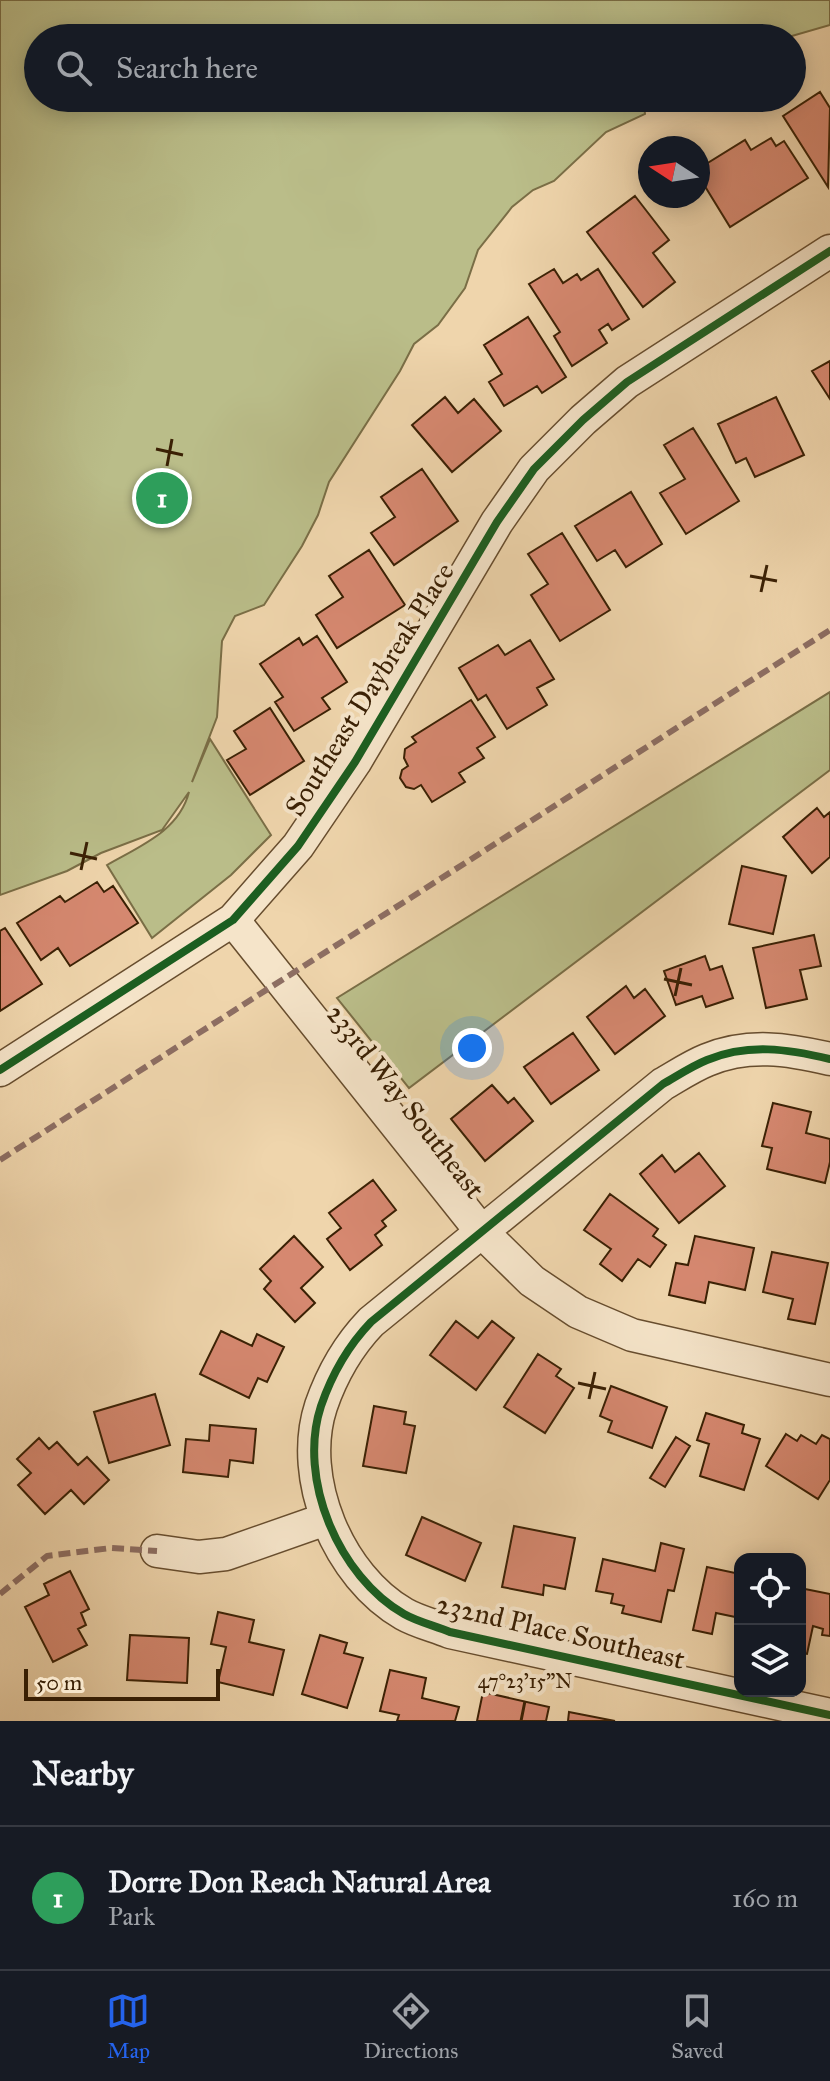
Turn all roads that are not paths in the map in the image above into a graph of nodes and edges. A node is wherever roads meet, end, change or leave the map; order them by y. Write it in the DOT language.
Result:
graph roads {
  1 [pos="830,251"];
  2 [pos="233,920"];
  3 [pos="830,1059"];
  4 [pos="0,1070"];
  5 [pos="481,1231"];
  6 [pos="830,1380"];
  7 [pos="326,1519"];
  8 [pos="157,1551"];
  9 [pos="830,1715"];
  1 -- 2 [label="street, Southeast Daybreak Place"];
  2 -- 4 [label="street, Southeast Daybreak Place"];
  2 -- 5 [label="street, 233rd Way Southeast"];
  3 -- 5 [label="street, 232nd Place Southeast"];
  5 -- 6 [label="street, 233rd Way Southeast"];
  5 -- 7 [label="street, 232nd Place Southeast"];
  7 -- 8 [label="street"];
  7 -- 9 [label="street, 232nd Place Southeast"];
}
